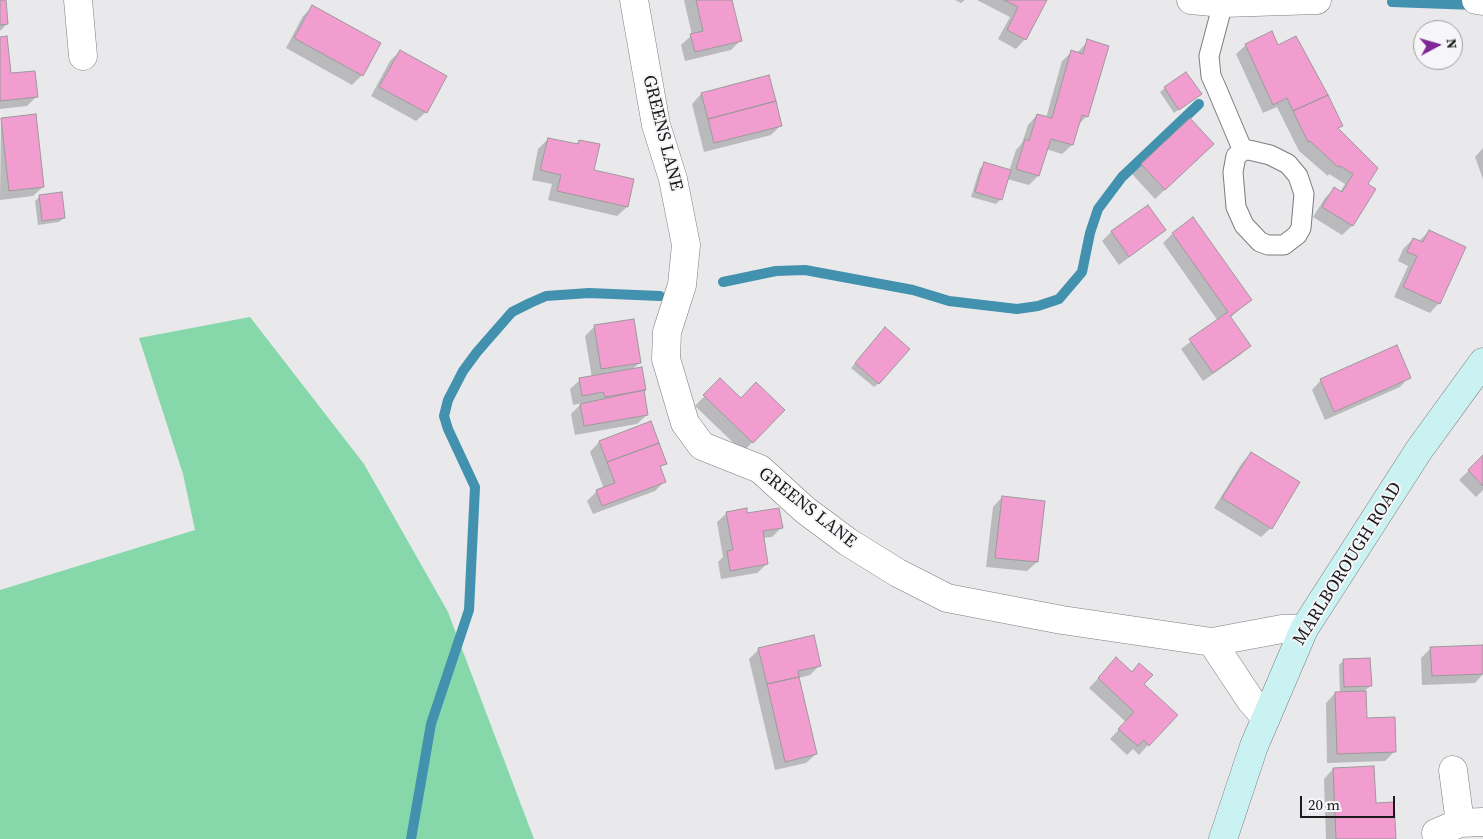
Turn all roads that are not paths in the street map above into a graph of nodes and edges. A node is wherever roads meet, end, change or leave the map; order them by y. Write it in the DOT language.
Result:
graph roads {
  1 [pos="78,0"];
  2 [pos="634,0"];
  3 [pos="1191,0"];
  4 [pos="1317,0"];
  5 [pos="1476,0"];
  6 [pos="1483,1"];
  7 [pos="1223,3"];
  8 [pos="83,56"];
  9 [pos="1243,151"];
  10 [pos="1483,362"];
  11 [pos="1304,629"];
  12 [pos="1212,642"];
  13 [pos="1266,718"];
  14 [pos="1453,770"];
  15 [pos="1460,826"];
  16 [pos="1223,839"];
  1 -- 8 [label="street"];
  2 -- 12 [label="street, GREENS LANE"];
  3 -- 7 [label="street"];
  4 -- 7 [label="street"];
  5 -- 6 [label="street"];
  7 -- 9 [label="lane"];
  9 -- 9 [label="lane"];
  10 -- 11 [label="main road, MARLBOROUGH ROAD"];
  11 -- 12 [label="street, GREENS LANE"];
  11 -- 13 [label="main road, MARLBOROUGH ROAD"];
  12 -- 13 [label="street"];
  13 -- 16 [label="main road, MARLBOROUGH ROAD"];
  14 -- 15 [label="street"];
}
